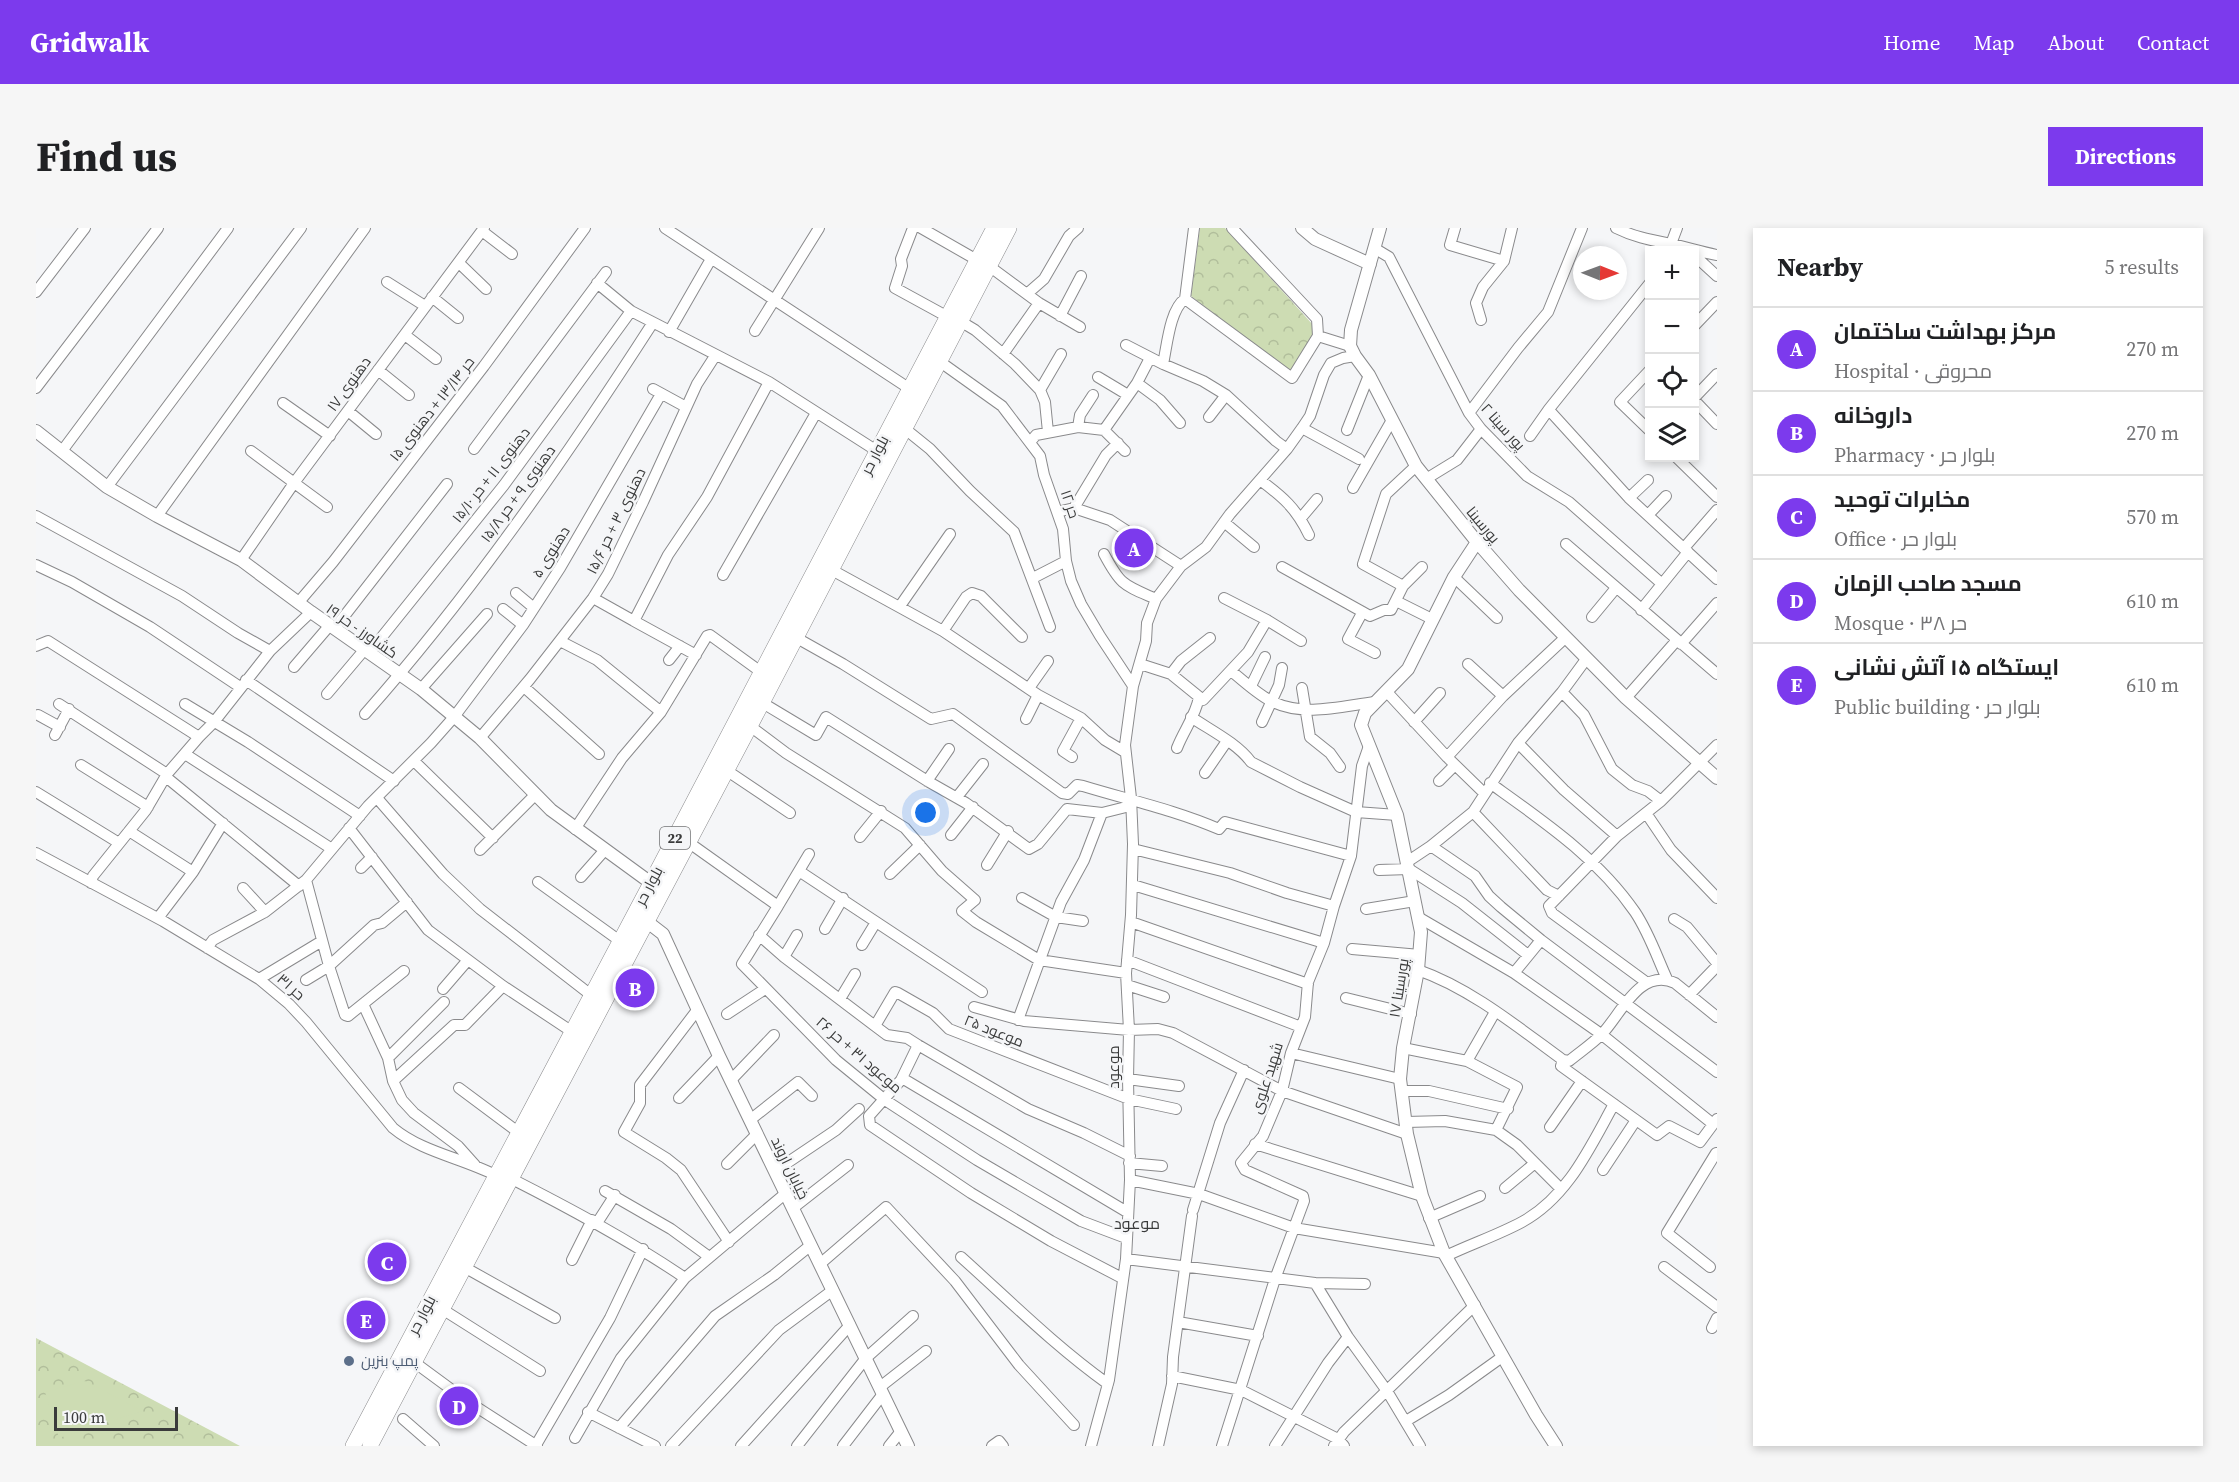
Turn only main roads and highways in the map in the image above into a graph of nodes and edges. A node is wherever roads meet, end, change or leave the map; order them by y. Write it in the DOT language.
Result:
graph roads {
  1 [pos="994,228"];
  2 [pos="1009,228"];
  3 [pos="983,263"];
  4 [pos="954,319"];
  5 [pos="641,917"];
  6 [pos="503,1177"];
  7 [pos="353,1446"];
  8 [pos="370,1446"];
  1 -- 3 [label="main road, بلوار حر / 22"];
  2 -- 3 [label="main road, بلوار حر / 22"];
  3 -- 4 [label="main road, بلوار حر / 22"];
  4 -- 5 [label="main road, بلوار حر / 22"];
  4 -- 5 [label="main road, بلوار حر / 22"];
  5 -- 6 [label="main road, بلوار حر / 22"];
  5 -- 6 [label="main road, بلوار حر / 22"];
  6 -- 7 [label="main road, بلوار حر / 22"];
  6 -- 8 [label="main road, بلوار حر / 22"];
}
